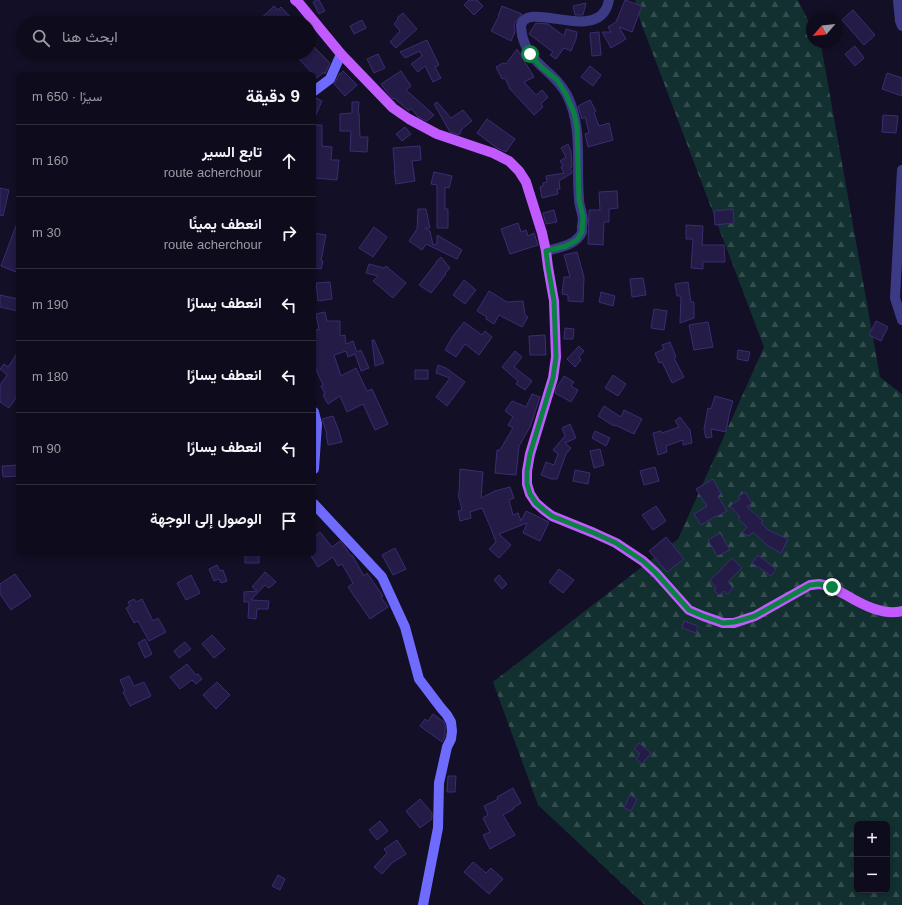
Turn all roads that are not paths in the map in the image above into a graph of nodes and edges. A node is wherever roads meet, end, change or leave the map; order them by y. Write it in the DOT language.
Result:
graph roads {
  1 [pos="295,0"];
  2 [pos="609,0"];
  3 [pos="898,0"];
  4 [pos="310,16"];
  5 [pos="316,24"];
  6 [pos="902,26"];
  7 [pos="341,54"];
  8 [pos="316,90"];
  9 [pos="902,170"];
  10 [pos="546,251"];
  11 [pos="902,320"];
  12 [pos="316,420"];
  13 [pos="316,439"];
  14 [pos="316,506"];
  15 [pos="902,612"];
  16 [pos="423,905"];
  1 -- 4 [label="main road"];
  2 -- 10 [label="street"];
  3 -- 6 [label="street"];
  5 -- 7 [label="main road"];
  7 -- 8 [label="street"];
  7 -- 10 [label="main road"];
  9 -- 11 [label="street"];
  10 -- 15 [label="main road"];
  12 -- 13 [label="street"];
  14 -- 16 [label="street"];
}
